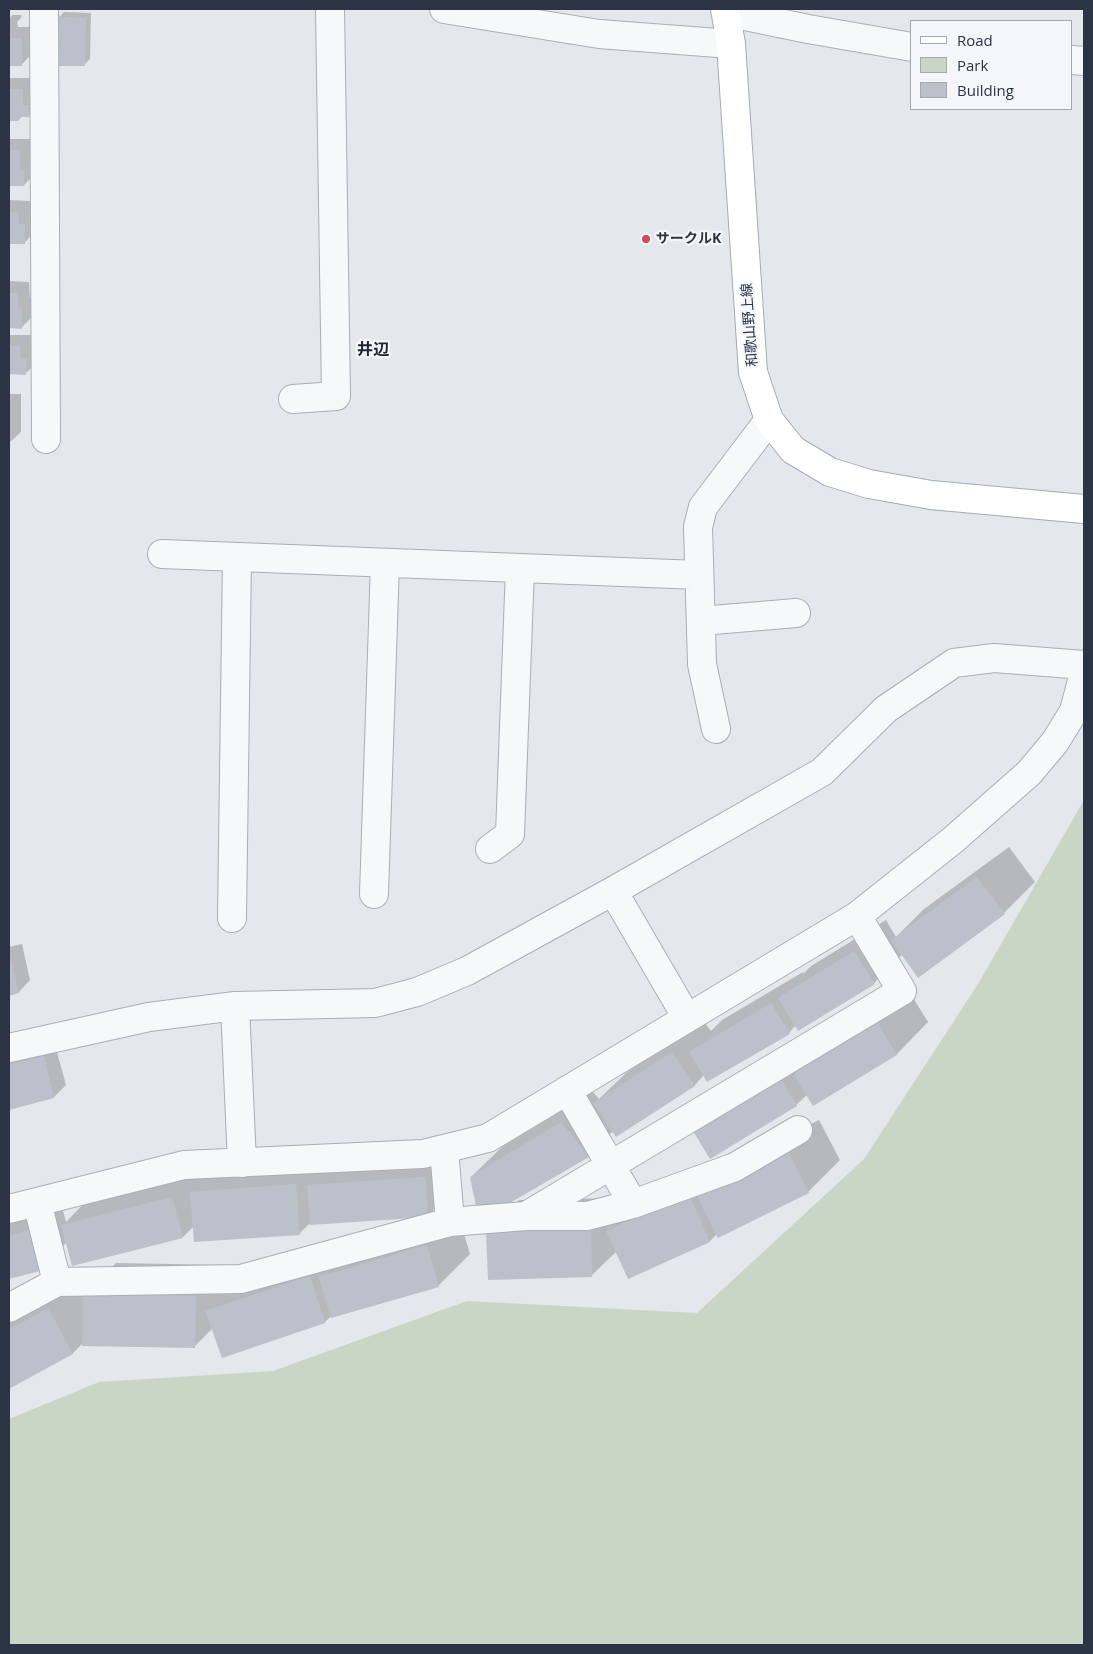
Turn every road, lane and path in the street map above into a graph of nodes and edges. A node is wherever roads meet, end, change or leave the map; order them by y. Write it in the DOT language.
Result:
graph roads {
  1 [pos="44,9"];
  2 [pos="330,9"];
  3 [pos="444,9"];
  4 [pos="726,10"];
  5 [pos="731,44"];
  6 [pos="910,47"];
  7 [pos="294,399"];
  8 [pos="769,420"];
  9 [pos="46,439"];
  10 [pos="1084,509"];
  11 [pos="162,554"];
  12 [pos="237,558"];
  13 [pos="385,563"];
  14 [pos="520,568"];
  15 [pos="699,575"];
  16 [pos="796,613"];
  17 [pos="701,621"];
  18 [pos="1084,665"];
  19 [pos="1084,673"];
  20 [pos="716,729"];
  21 [pos="490,849"];
  22 [pos="613,891"];
  23 [pos="374,894"];
  24 [pos="857,916"];
  25 [pos="232,918"];
  26 [pos="234,1006"];
  27 [pos="687,1018"];
  28 [pos="9,1048"];
  29 [pos="567,1090"];
  30 [pos="798,1130"];
  31 [pos="444,1149"];
  32 [pos="242,1163"];
  33 [pos="610,1166"];
  34 [pos="37,1202"];
  35 [pos="633,1204"];
  36 [pos="9,1209"];
  37 [pos="526,1216"];
  38 [pos="450,1222"];
  39 [pos="56,1282"];
  40 [pos="9,1308"];
  1 -- 9 [label="street"];
  2 -- 7 [label="street"];
  3 -- 5 [label="street"];
  4 -- 5 [label="main road, 和歌山野上線"];
  4 -- 6 [label="street"];
  5 -- 8 [label="main road, 和歌山野上線"];
  8 -- 10 [label="main road, 和歌山野上線"];
  8 -- 15 [label="street"];
  11 -- 12 [label="street"];
  12 -- 13 [label="street"];
  12 -- 25 [label="street"];
  13 -- 14 [label="street"];
  13 -- 23 [label="street"];
  14 -- 15 [label="street"];
  14 -- 21 [label="street"];
  15 -- 17 [label="street"];
  16 -- 17 [label="street"];
  17 -- 20 [label="street"];
  18 -- 22 [label="street"];
  19 -- 24 [label="street"];
  22 -- 26 [label="street"];
  22 -- 27 [label="street"];
  24 -- 27 [label="street"];
  24 -- 33 [label="street"];
  26 -- 28 [label="street"];
  26 -- 32 [label="street"];
  27 -- 29 [label="street"];
  29 -- 31 [label="street"];
  29 -- 33 [label="street"];
  30 -- 35 [label="street"];
  31 -- 32 [label="street"];
  31 -- 38 [label="street"];
  32 -- 34 [label="street"];
  33 -- 35 [label="street"];
  33 -- 37 [label="street"];
  34 -- 36 [label="street"];
  34 -- 39 [label="street"];
  35 -- 37 [label="street"];
  37 -- 38 [label="street"];
  38 -- 39 [label="street"];
  39 -- 40 [label="street"];
}
